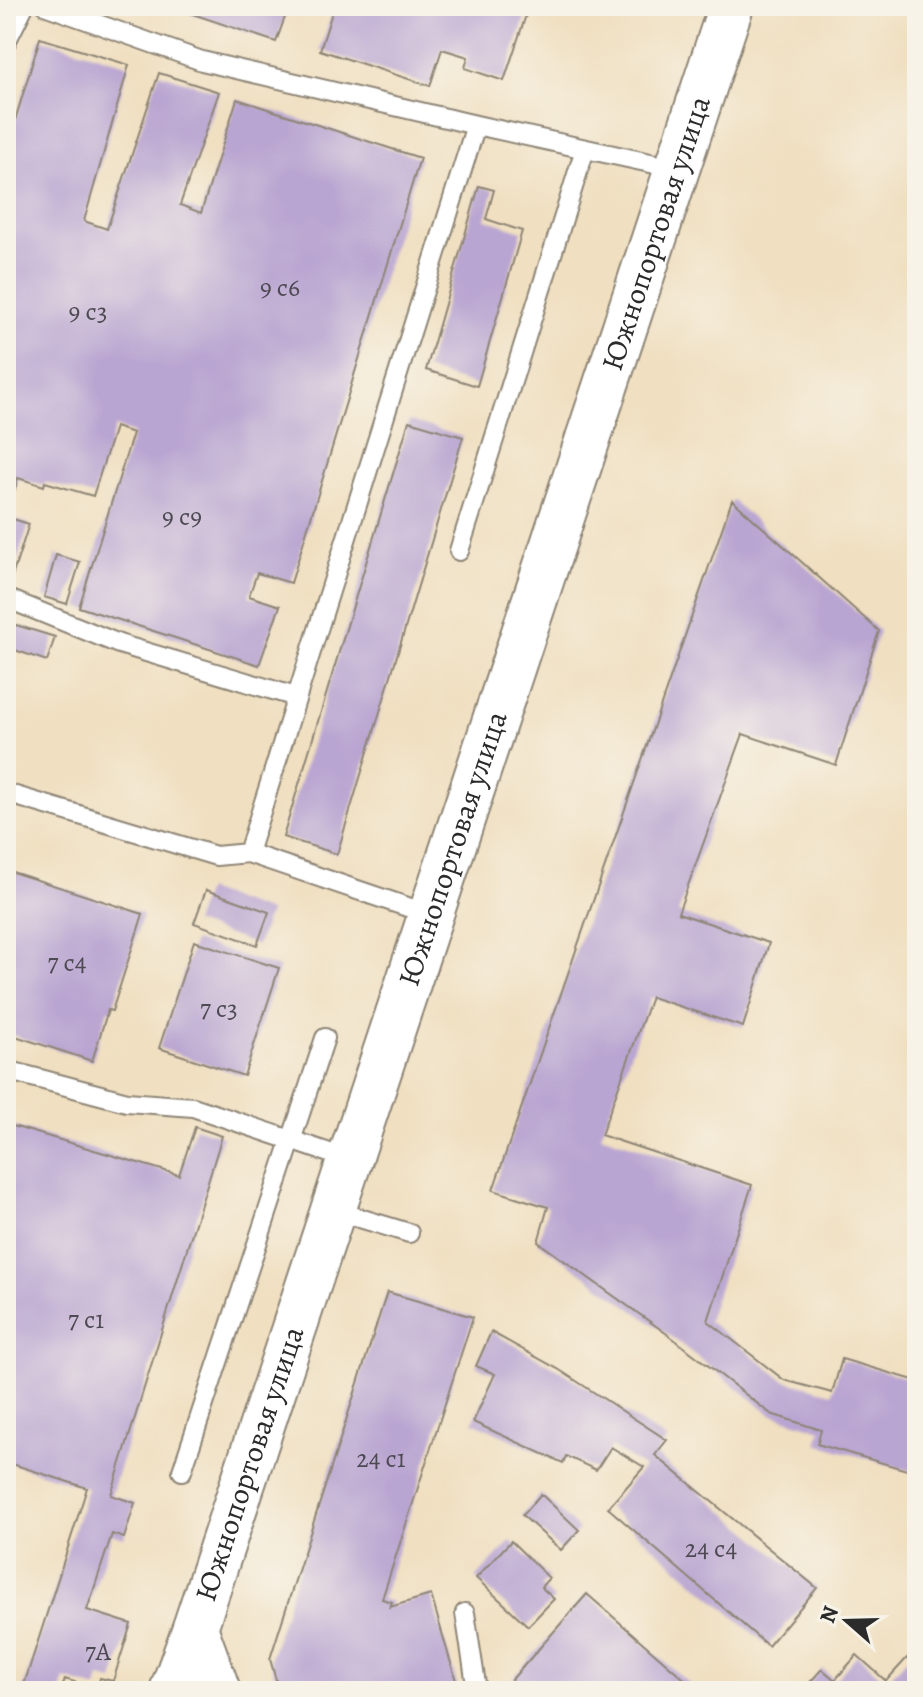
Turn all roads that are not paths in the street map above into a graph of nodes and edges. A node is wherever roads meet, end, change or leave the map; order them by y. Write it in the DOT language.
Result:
graph roads {
  1 [pos="24,6"];
  2 [pos="47,6"];
  3 [pos="731,6"];
  4 [pos="6,42"];
  5 [pos="476,125"];
  6 [pos="585,149"];
  7 [pos="678,169"];
  8 [pos="459,551"];
  9 [pos="6,598"];
  10 [pos="296,697"];
  11 [pos="6,793"];
  12 [pos="248,853"];
  13 [pos="431,915"];
  14 [pos="325,1038"];
  15 [pos="6,1070"];
  16 [pos="292,1140"];
  17 [pos="350,1160"];
  18 [pos="333,1210"];
  19 [pos="409,1233"];
  20 [pos="182,1471"];
  21 [pos="465,1613"];
  22 [pos="195,1628"];
  23 [pos="172,1691"];
  24 [pos="218,1691"];
  25 [pos="477,1691"];
  1 -- 4 [label="lane"];
  2 -- 5 [label="lane"];
  3 -- 7 [label="street, Южнопортовая улица"];
  5 -- 6 [label="lane"];
  5 -- 10 [label="lane"];
  6 -- 7 [label="lane"];
  6 -- 8 [label="lane"];
  7 -- 13 [label="street, Южнопортовая улица"];
  9 -- 10 [label="lane"];
  10 -- 12 [label="lane"];
  11 -- 12 [label="lane"];
  12 -- 13 [label="lane"];
  13 -- 17 [label="street, Южнопортовая улица"];
  14 -- 16 [label="lane"];
  15 -- 16 [label="lane"];
  16 -- 17 [label="lane"];
  16 -- 20 [label="lane"];
  17 -- 18 [label="street, Южнопортовая улица"];
  18 -- 19 [label="lane"];
  18 -- 22 [label="street, Южнопортовая улица"];
  21 -- 25 [label="lane"];
  22 -- 23 [label="street, Южнопортовая улица"];
  22 -- 24 [label="street"];
}
